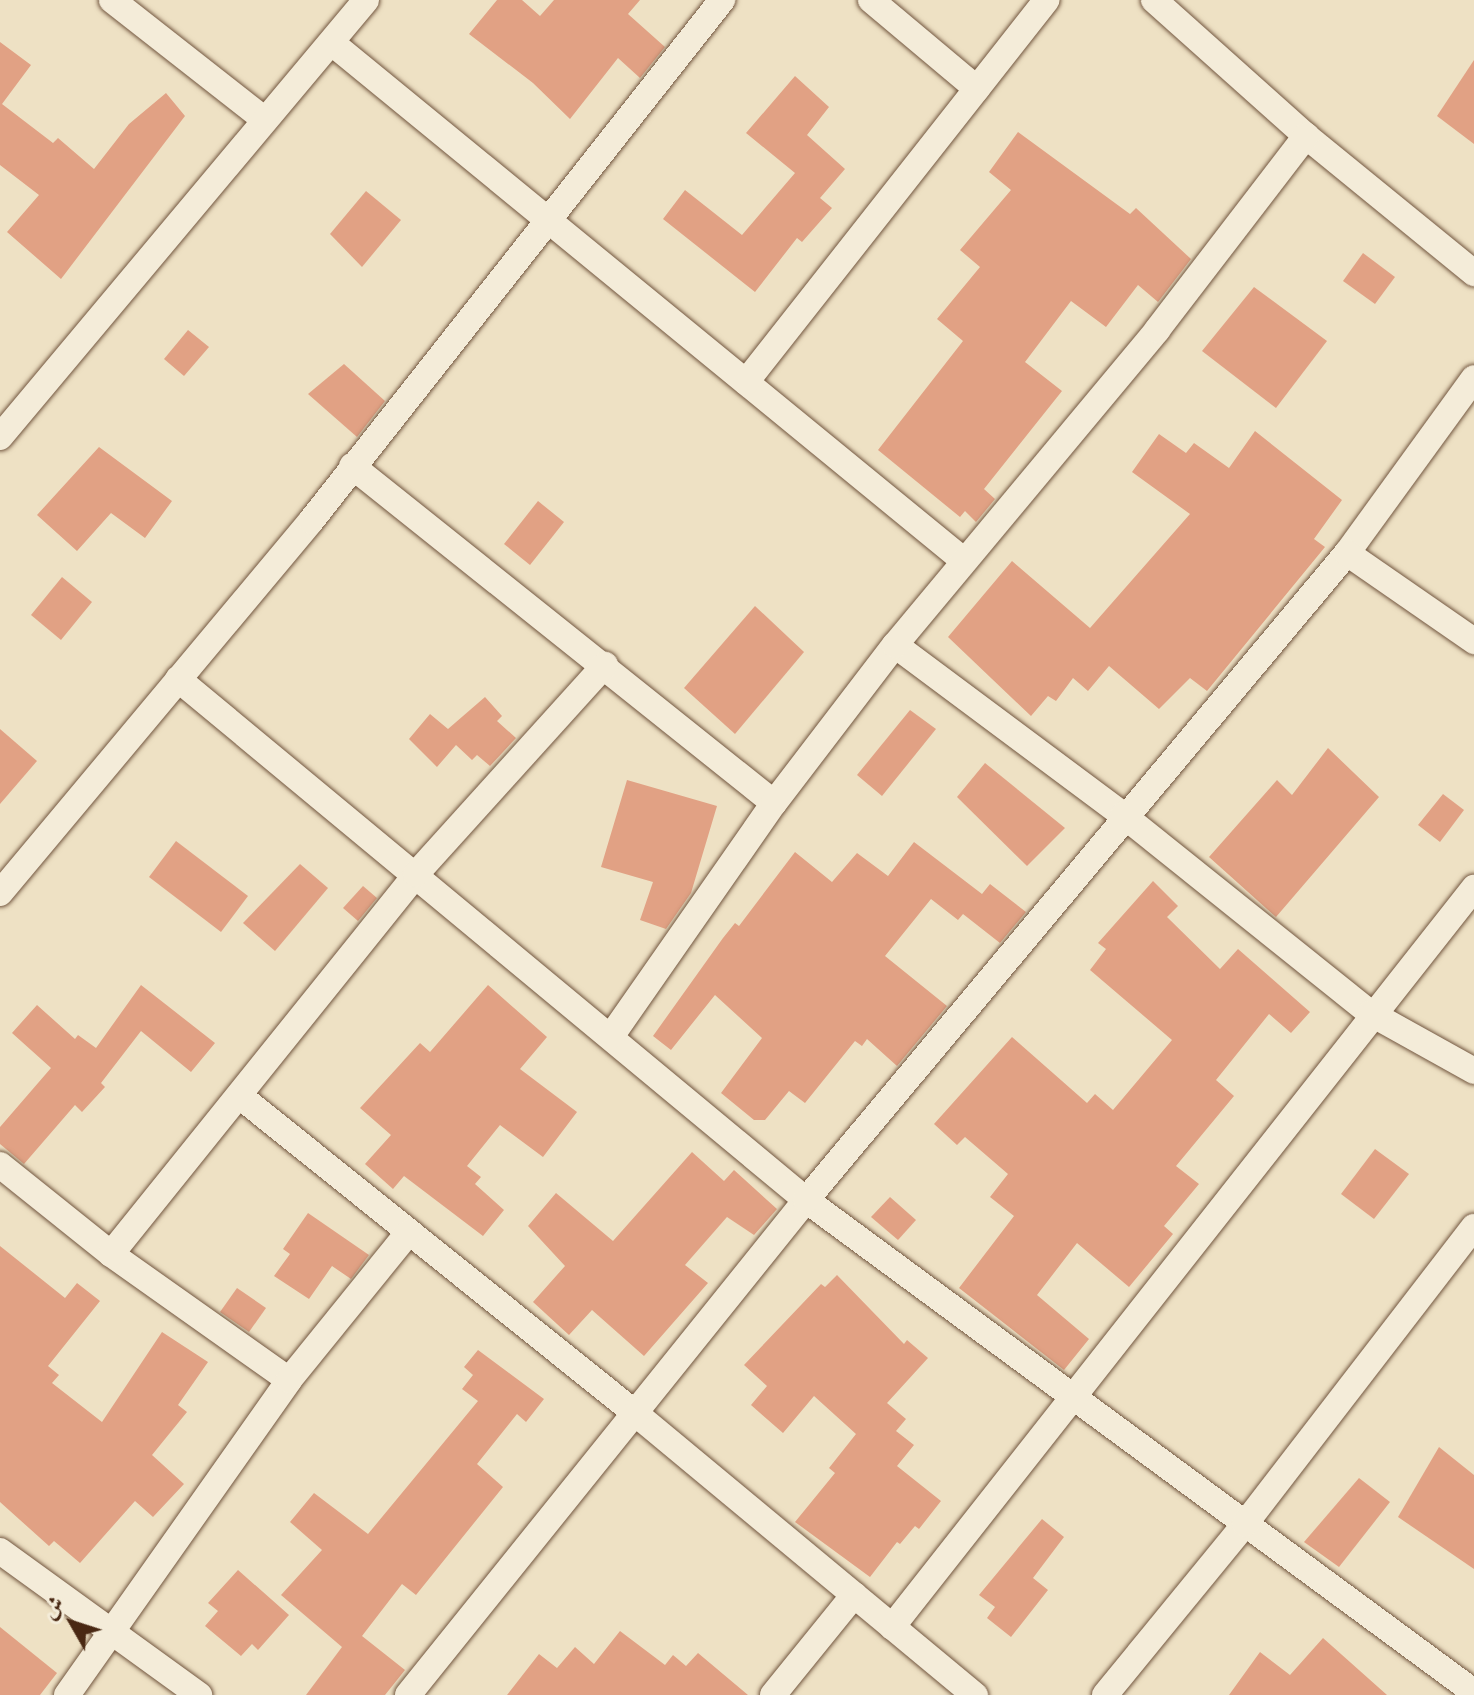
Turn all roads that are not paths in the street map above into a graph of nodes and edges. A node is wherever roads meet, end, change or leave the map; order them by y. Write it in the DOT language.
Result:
graph roads {
  1 [pos="112,0"];
  2 [pos="366,0"];
  3 [pos="722,0"];
  4 [pos="871,0"];
  5 [pos="1047,0"];
  6 [pos="1154,0"];
  7 [pos="332,43"];
  8 [pos="977,89"];
  9 [pos="264,119"];
  10 [pos="1306,136"];
  11 [pos="545,220"];
  12 [pos="1474,273"];
  13 [pos="1474,378"];
  14 [pos="746,382"];
  15 [pos="0,437"];
  16 [pos="352,466"];
  17 [pos="1347,553"];
  18 [pos="963,560"];
  19 [pos="1474,641"];
  20 [pos="895,645"];
  21 [pos="605,665"];
  22 [pos="178,679"];
  23 [pos="774,803"];
  24 [pos="1123,815"];
  25 [pos="416,874"];
  26 [pos="1474,888"];
  27 [pos="0,893"];
  28 [pos="1370,1013"];
  29 [pos="612,1035"];
  30 [pos="1474,1071"];
  31 [pos="241,1097"];
  32 [pos="0,1165"];
  33 [pos="806,1200"];
  34 [pos="1474,1227"];
  35 [pos="408,1233"];
  36 [pos="111,1254"];
  37 [pos="289,1380"];
  38 [pos="1072,1399"];
  39 [pos="635,1413"];
  40 [pos="1245,1524"];
  41 [pos="0,1551"];
  42 [pos="854,1595"];
  43 [pos="892,1627"];
  44 [pos="110,1630"];
  45 [pos="1471,1690"];
  46 [pos="67,1695"];
  47 [pos="199,1695"];
  48 [pos="408,1695"];
  49 [pos="773,1695"];
  50 [pos="975,1695"];
  51 [pos="1105,1695"];
  1 -- 9 [label="street"];
  2 -- 7 [label="street"];
  3 -- 11 [label="street"];
  4 -- 8 [label="street"];
  5 -- 8 [label="street"];
  6 -- 10 [label="street"];
  7 -- 9 [label="street"];
  7 -- 11 [label="street"];
  8 -- 14 [label="street"];
  9 -- 15 [label="street"];
  10 -- 12 [label="street"];
  10 -- 18 [label="street"];
  11 -- 14 [label="street"];
  11 -- 16 [label="street"];
  13 -- 17 [label="street"];
  14 -- 18 [label="street"];
  16 -- 21 [label="street"];
  16 -- 22 [label="street"];
  17 -- 19 [label="street"];
  17 -- 24 [label="street"];
  18 -- 20 [label="street"];
  20 -- 23 [label="street"];
  20 -- 24 [label="street"];
  21 -- 23 [label="street"];
  21 -- 25 [label="street"];
  22 -- 25 [label="street"];
  22 -- 27 [label="street"];
  23 -- 29 [label="street"];
  24 -- 28 [label="street"];
  24 -- 33 [label="street"];
  25 -- 29 [label="street"];
  25 -- 31 [label="street"];
  26 -- 28 [label="street"];
  28 -- 30 [label="street"];
  28 -- 38 [label="street"];
  29 -- 33 [label="street"];
  31 -- 35 [label="street"];
  31 -- 36 [label="street"];
  32 -- 36 [label="street"];
  33 -- 38 [label="street"];
  33 -- 39 [label="street"];
  34 -- 40 [label="street"];
  35 -- 37 [label="street"];
  35 -- 39 [label="street"];
  36 -- 37 [label="street"];
  37 -- 44 [label="street"];
  38 -- 40 [label="street"];
  38 -- 43 [label="street"];
  39 -- 42 [label="street"];
  39 -- 48 [label="street"];
  40 -- 45 [label="street"];
  40 -- 51 [label="street"];
  41 -- 44 [label="street"];
  42 -- 43 [label="street"];
  42 -- 49 [label="street"];
  43 -- 50 [label="street"];
  44 -- 46 [label="street"];
  44 -- 47 [label="street"];
}
